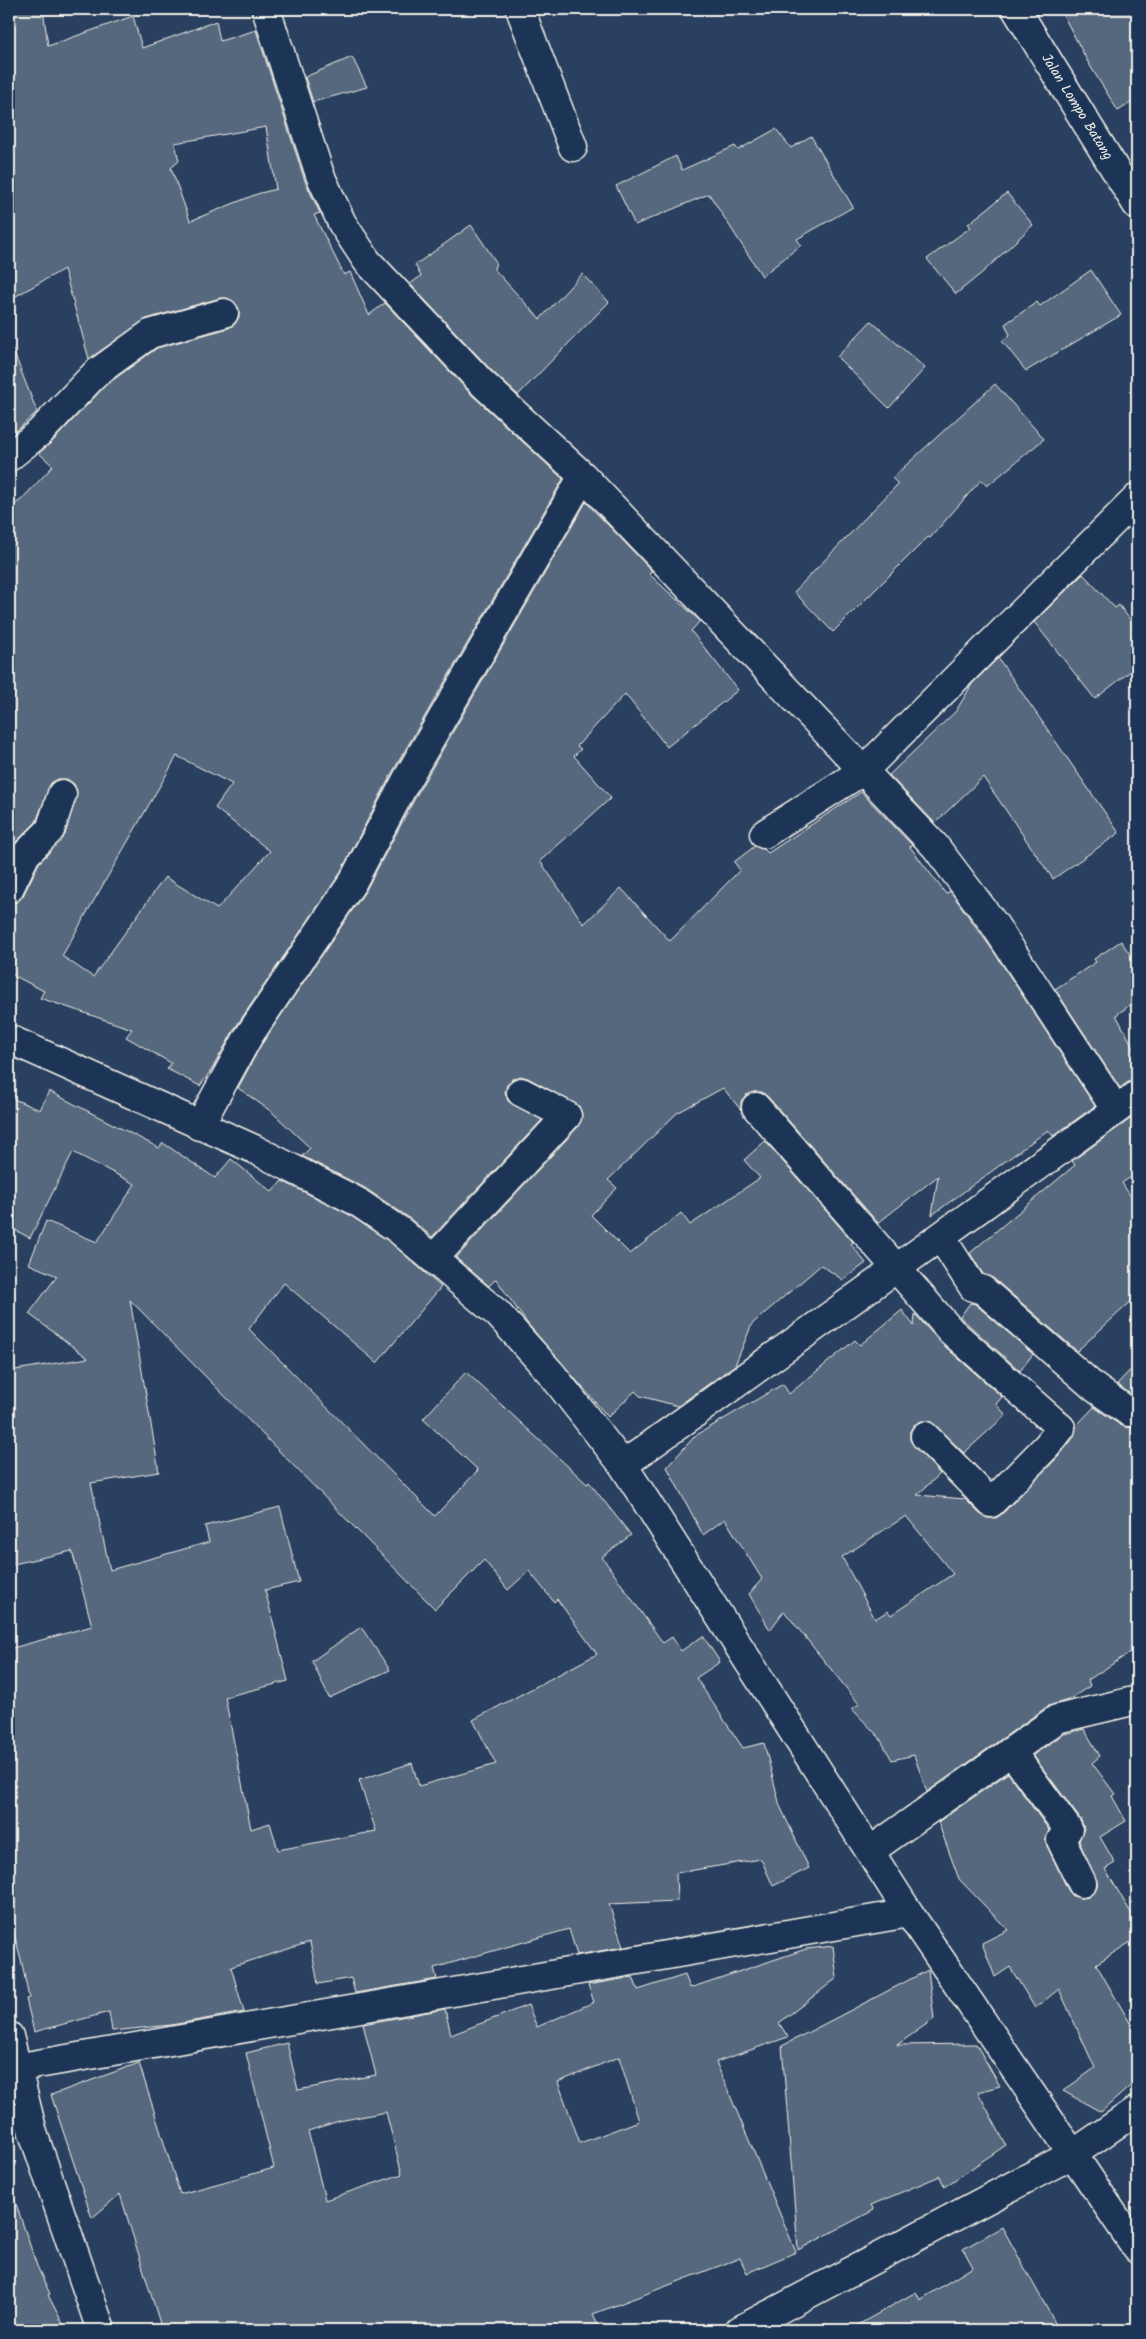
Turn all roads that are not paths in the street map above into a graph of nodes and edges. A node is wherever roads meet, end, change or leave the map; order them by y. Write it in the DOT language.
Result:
graph roads {
  1 [pos="266,9"];
  2 [pos="520,9"];
  3 [pos="1016,9"];
  4 [pos="573,147"];
  5 [pos="1137,205"];
  6 [pos="224,313"];
  7 [pos="9,457"];
  8 [pos="583,476"];
  9 [pos="1137,498"];
  10 [pos="864,770"];
  11 [pos="62,794"];
  12 [pos="764,834"];
  13 [pos="9,889"];
  14 [pos="9,1039"];
  15 [pos="521,1092"];
  16 [pos="1127,1103"];
  17 [pos="756,1107"];
  18 [pos="199,1126"];
  19 [pos="941,1237"];
  20 [pos="434,1258"];
  21 [pos="895,1269"];
  22 [pos="1129,1412"];
  23 [pos="925,1436"];
  24 [pos="623,1465"];
  25 [pos="1137,1700"];
  26 [pos="1011,1751"];
  27 [pos="870,1850"];
  28 [pos="1082,1882"];
  29 [pos="909,1913"];
  30 [pos="9,2036"];
  31 [pos="13,2068"];
  32 [pos="1137,2110"];
  33 [pos="1072,2154"];
  34 [pos="1137,2248"];
  35 [pos="101,2330"];
  36 [pos="740,2330"];
  1 -- 8 [label="main road"];
  2 -- 4 [label="main road"];
  3 -- 5 [label="main road, Jalan Lompo Batang"];
  6 -- 7 [label="main road"];
  8 -- 10 [label="main road"];
  8 -- 18 [label="main road"];
  9 -- 10 [label="main road"];
  10 -- 12 [label="main road"];
  10 -- 16 [label="main road"];
  11 -- 13 [label="main road"];
  14 -- 18 [label="main road"];
  15 -- 20 [label="main road"];
  16 -- 19 [label="main road"];
  17 -- 21 [label="main road"];
  18 -- 20 [label="main road"];
  19 -- 21 [label="main road"];
  19 -- 22 [label="main road"];
  20 -- 24 [label="main road"];
  21 -- 23 [label="main road"];
  21 -- 24 [label="main road"];
  24 -- 27 [label="main road"];
  25 -- 26 [label="main road"];
  26 -- 27 [label="main road"];
  26 -- 28 [label="main road"];
  27 -- 29 [label="main road"];
  29 -- 31 [label="main road"];
  29 -- 33 [label="main road"];
  30 -- 31 [label="main road"];
  31 -- 35 [label="main road"];
  32 -- 33 [label="main road"];
  33 -- 34 [label="main road"];
  33 -- 36 [label="main road"];
}
